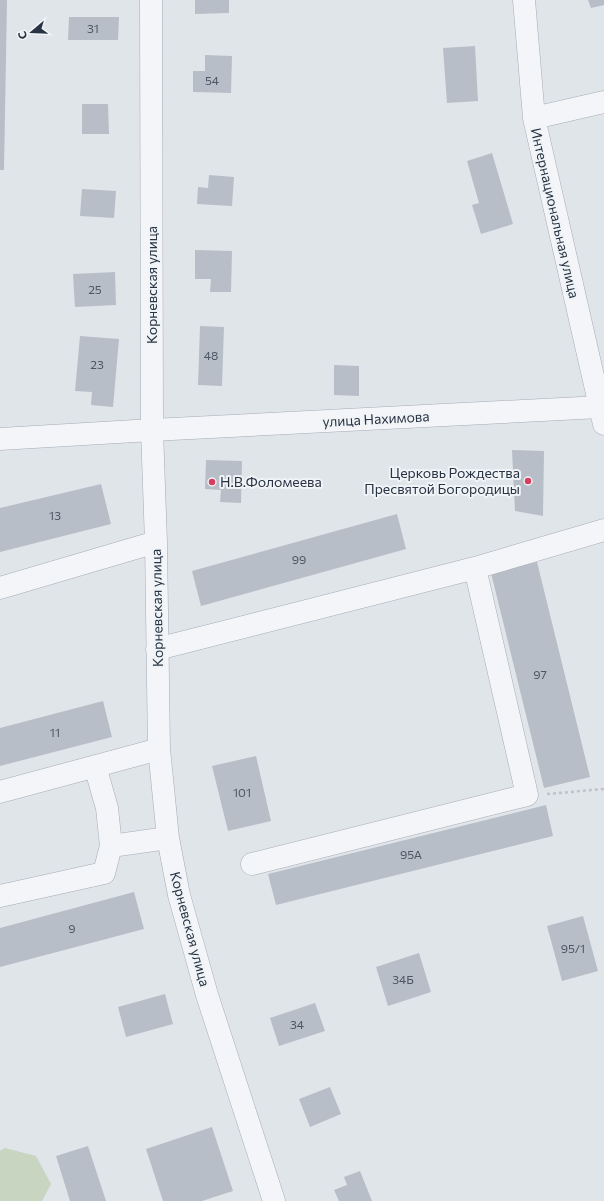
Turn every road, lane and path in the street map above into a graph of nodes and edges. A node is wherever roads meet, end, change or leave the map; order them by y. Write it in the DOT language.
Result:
graph roads {
  1 [pos="151,0"];
  2 [pos="524,0"];
  3 [pos="604,102"];
  4 [pos="534,118"];
  5 [pos="602,416"];
  6 [pos="152,430"];
  7 [pos="0,439"];
  8 [pos="604,530"];
  9 [pos="156,542"];
  10 [pos="475,568"];
  11 [pos="0,588"];
  12 [pos="157,649"];
  13 [pos="159,749"];
  14 [pos="95,766"];
  15 [pos="604,789"];
  16 [pos="0,792"];
  17 [pos="527,796"];
  18 [pos="168,838"];
  19 [pos="111,846"];
  20 [pos="252,864"];
  21 [pos="0,896"];
  22 [pos="269,1200"];
  1 -- 6 [label="street, Корневская улица"];
  2 -- 4 [label="street, Интернациональная улица"];
  3 -- 4 [label="street"];
  4 -- 5 [label="street, Интернациональная улица"];
  5 -- 6 [label="street, улица Нахимова"];
  6 -- 7 [label="street, улица Нахимова"];
  6 -- 9 [label="street, Корневская улица"];
  8 -- 10 [label="street"];
  9 -- 11 [label="street"];
  9 -- 12 [label="street, Корневская улица"];
  10 -- 12 [label="street"];
  10 -- 17 [label="street"];
  12 -- 13 [label="street, Корневская улица"];
  13 -- 14 [label="street"];
  13 -- 18 [label="street, Корневская улица"];
  14 -- 16 [label="street"];
  14 -- 19 [label="street"];
  15 -- 17 [label="path"];
  17 -- 20 [label="street"];
  18 -- 19 [label="street"];
  18 -- 22 [label="street, Корневская улица"];
  19 -- 21 [label="street"];
}
